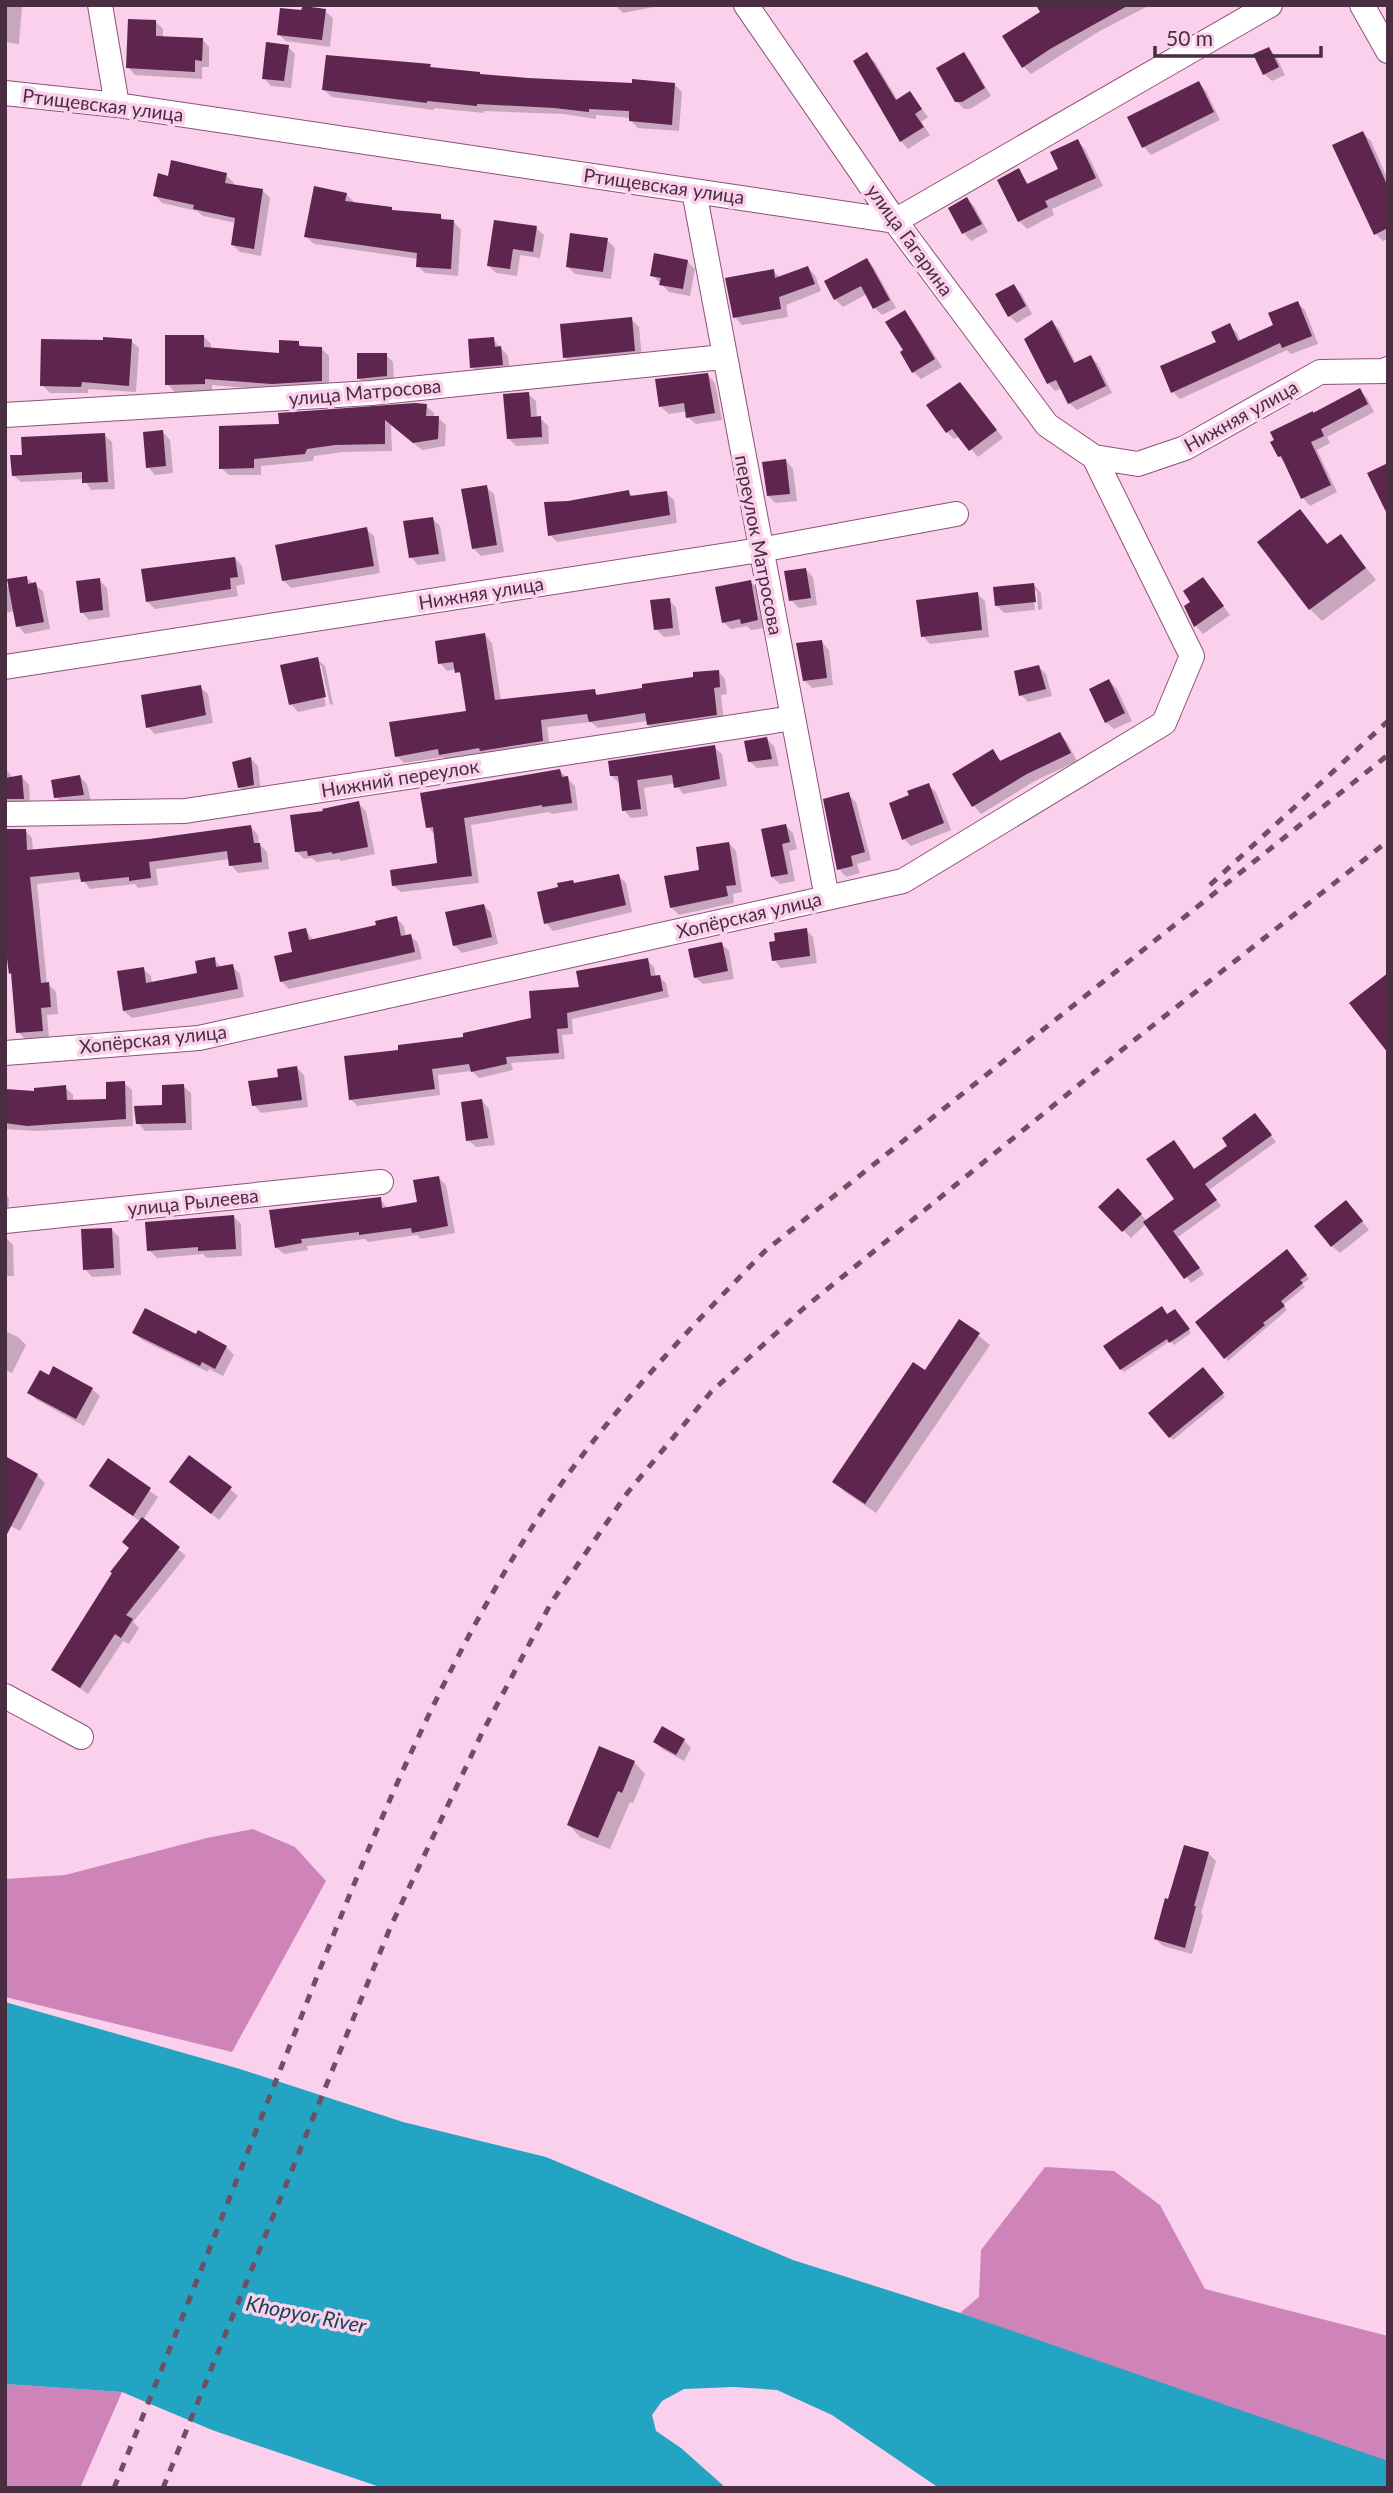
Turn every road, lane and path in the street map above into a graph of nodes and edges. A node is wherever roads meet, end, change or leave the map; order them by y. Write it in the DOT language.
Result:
graph roads {
  1 [pos="100,5"];
  2 [pos="746,5"];
  3 [pos="1270,5"];
  4 [pos="1362,5"];
  5 [pos="1388,51"];
  6 [pos="5,93"];
  7 [pos="117,105"];
  8 [pos="694,191"];
  9 [pos="895,221"];
  10 [pos="723,357"];
  11 [pos="1388,369"];
  12 [pos="5,415"];
  13 [pos="1094,457"];
  14 [pos="956,514"];
  15 [pos="760,550"];
  16 [pos="5,667"];
  17 [pos="793,718"];
  18 [pos="5,814"];
  19 [pos="827,898"];
  20 [pos="5,1053"];
  21 [pos="380,1182"];
  22 [pos="5,1221"];
  23 [pos="5,1696"];
  24 [pos="81,1737"];
  1 -- 7 [label="street"];
  2 -- 9 [label="street, улица Гагарина"];
  3 -- 9 [label="street"];
  4 -- 5 [label="street"];
  6 -- 7 [label="street, Ртищевская улица"];
  7 -- 8 [label="street, Ртищевская улица"];
  8 -- 9 [label="street, Ртищевская улица"];
  8 -- 10 [label="street, переулок Матросова"];
  9 -- 13 [label="street, улица Гагарина"];
  10 -- 12 [label="street, улица Матросова"];
  10 -- 15 [label="street, переулок Матросова"];
  11 -- 13 [label="street, Нижняя улица"];
  13 -- 19 [label="street, Хопёрская улица"];
  14 -- 15 [label="street, Нижняя улица"];
  15 -- 16 [label="street, Нижняя улица"];
  15 -- 17 [label="street, переулок Матросова"];
  17 -- 18 [label="street, Нижний переулок"];
  17 -- 19 [label="street, переулок Матросова"];
  19 -- 20 [label="street, Хопёрская улица"];
  21 -- 22 [label="street, улица Рылеева"];
  23 -- 24 [label="street"];
}
